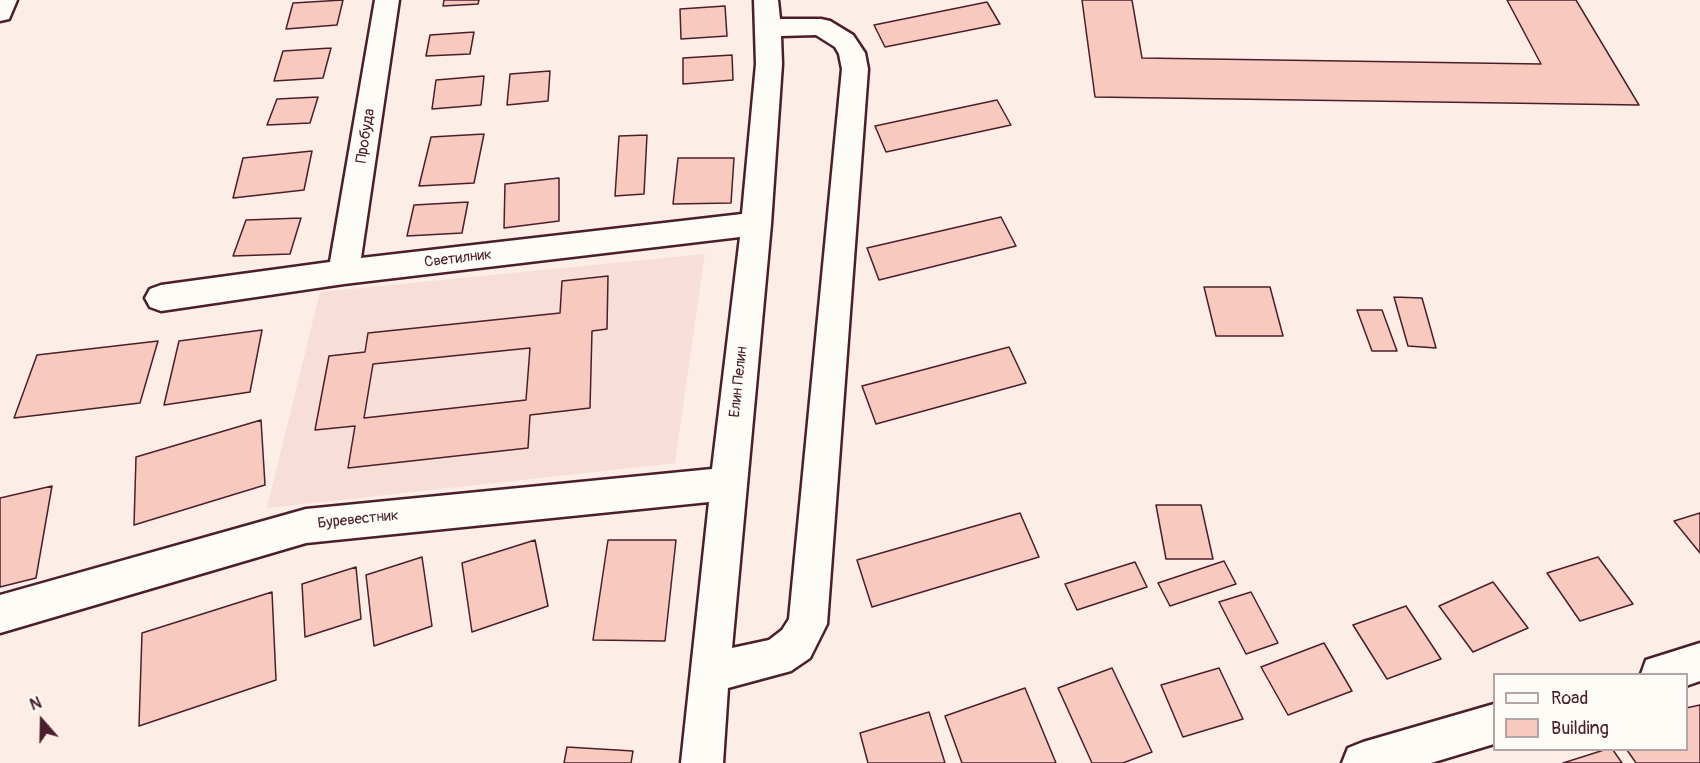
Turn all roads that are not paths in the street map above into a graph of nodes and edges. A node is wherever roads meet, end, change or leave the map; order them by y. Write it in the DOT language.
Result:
graph roads {
  1 [pos="5,0"];
  2 [pos="387,0"];
  3 [pos="0,13"];
  4 [pos="766,14"];
  5 [pos="756,224"];
  6 [pos="344,272"];
  7 [pos="161,298"];
  8 [pos="728,484"];
  9 [pos="0,614"];
  10 [pos="1700,662"];
  11 [pos="711,673"];
  12 [pos="1666,673"];
  13 [pos="1493,724"];
  14 [pos="702,763"];
  15 [pos="1363,763"];
  1 -- 3 [label="street"];
  2 -- 6 [label="street, Пробуда"];
  4 -- 5 [label="street, Елин Пелин"];
  4 -- 11 [label="street"];
  5 -- 6 [label="street, Светилник"];
  5 -- 8 [label="street, Елин Пелин"];
  6 -- 7 [label="street, Светилник"];
  8 -- 9 [label="street, Буревестник"];
  8 -- 11 [label="street, Елин Пелин"];
  10 -- 12 [label="street"];
  11 -- 14 [label="street, Елин Пелин"];
  13 -- 15 [label="street"];
}
